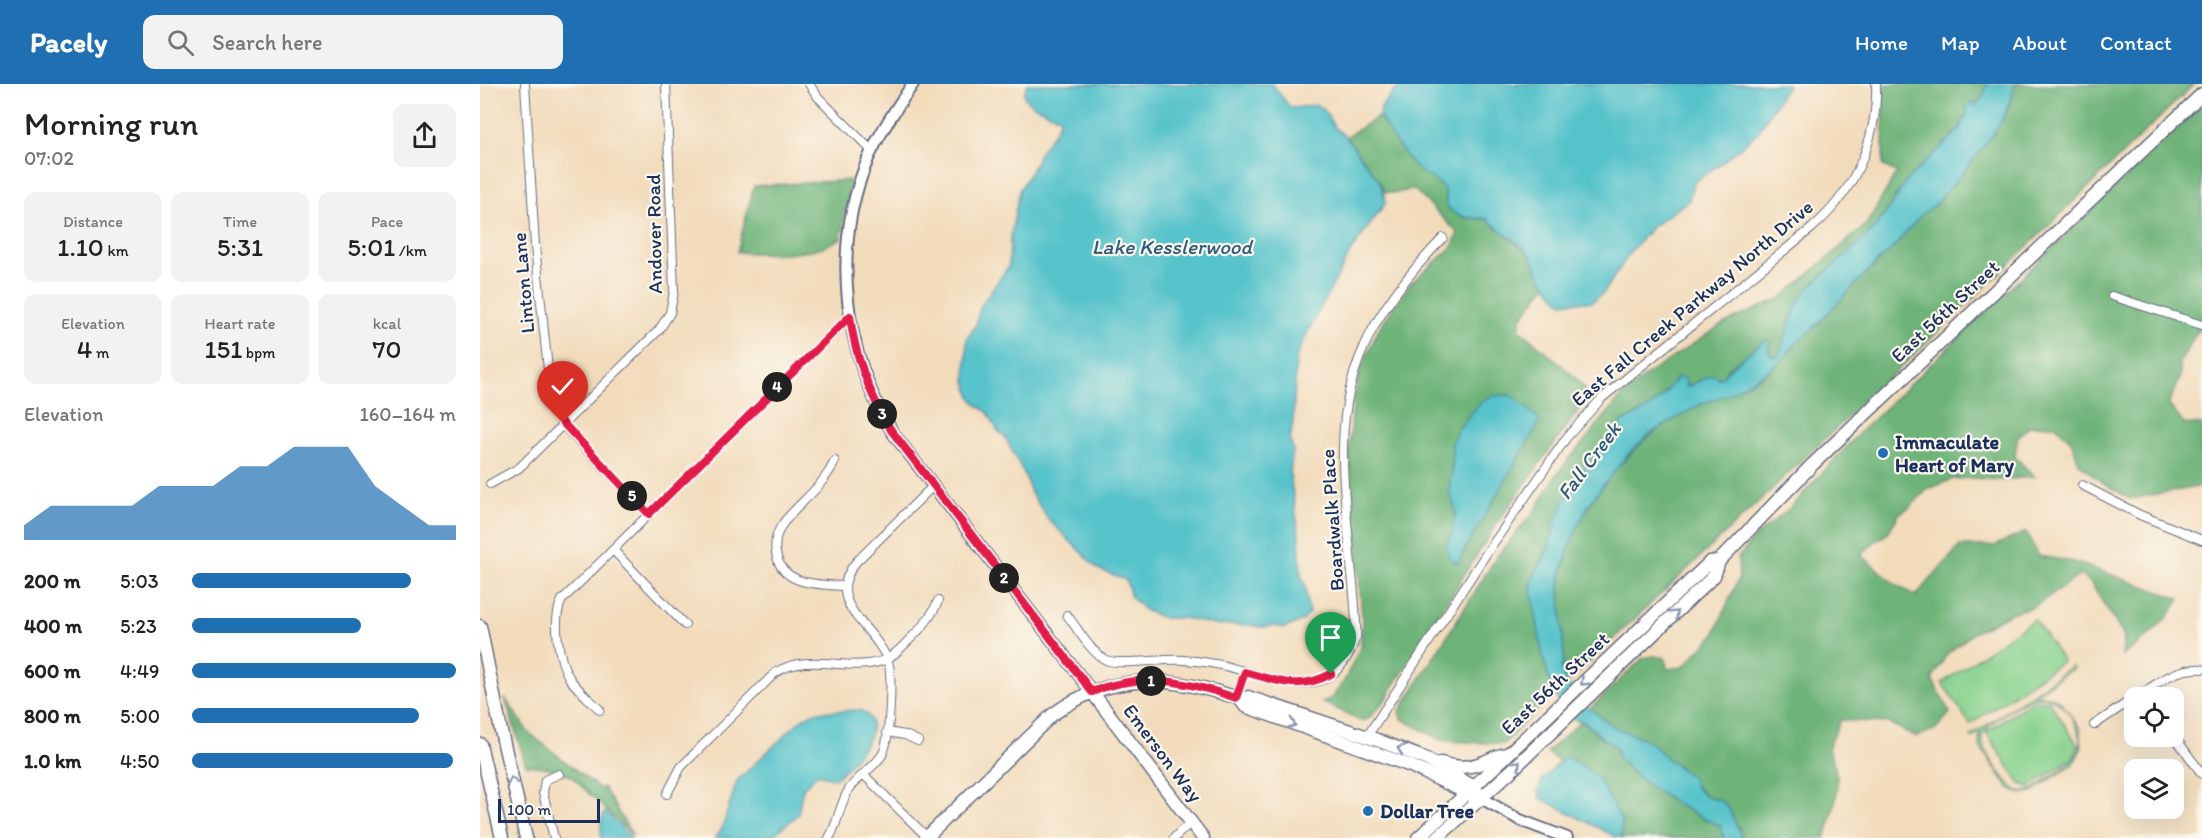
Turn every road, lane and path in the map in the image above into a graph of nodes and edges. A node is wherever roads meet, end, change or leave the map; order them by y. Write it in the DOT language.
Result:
graph roads {
  1 [pos="525,84"];
  2 [pos="666,84"];
  3 [pos="808,84"];
  4 [pos="913,84"];
  5 [pos="1876,84"];
  6 [pos="2202,94"];
  7 [pos="872,151"];
  8 [pos="1443,238"];
  9 [pos="2112,296"];
  10 [pos="850,316"];
  11 [pos="2202,325"];
  12 [pos="563,423"];
  13 [pos="835,460"];
  14 [pos="490,484"];
  15 [pos="2082,485"];
  16 [pos="933,486"];
  17 [pos="649,514"];
  18 [pos="2202,540"];
  19 [pos="612,550"];
  20 [pos="846,586"];
  21 [pos="938,601"];
  22 [pos="1067,615"];
  23 [pos="686,625"];
  24 [pos="480,626"];
  25 [pos="887,659"];
  26 [pos="2202,669"];
  27 [pos="1245,672"];
  28 [pos="2154,687"];
  29 [pos="1092,692"];
  30 [pos="1238,698"];
  31 [pos="2124,707"];
  32 [pos="600,710"];
  33 [pos="1549,725"];
  34 [pos="2094,725"];
  35 [pos="887,732"];
  36 [pos="918,741"];
  37 [pos="1364,742"];
  38 [pos="480,744"];
  39 [pos="2182,747"];
  40 [pos="1509,754"];
  41 [pos="1434,762"];
  42 [pos="559,774"];
  43 [pos="863,774"];
  44 [pos="2202,774"];
  45 [pos="1474,793"];
  46 [pos="667,794"];
  47 [pos="1191,822"];
  48 [pos="502,838"];
  49 [pos="525,838"];
  50 [pos="554,838"];
  51 [pos="829,838"];
  52 [pos="927,838"];
  53 [pos="1174,838"];
  54 [pos="1203,838"];
  55 [pos="1418,838"];
  56 [pos="1437,838"];
  57 [pos="1567,838"];
  1 -- 12 [label="street, Linton Lane"];
  2 -- 12 [label="street, Andover Road"];
  3 -- 7 [label="street"];
  4 -- 7 [label="main road"];
  5 -- 37 [label="street, East Fall Creek Parkway North Drive"];
  6 -- 33 [label="main road, East 56th Street"];
  7 -- 10 [label="main road"];
  8 -- 27 [label="street, Boardwalk Place"];
  9 -- 11 [label="street"];
  10 -- 16 [label="main road"];
  10 -- 17 [label="street"];
  12 -- 14 [label="street, Andover Road"];
  12 -- 17 [label="street, Linton Lane"];
  13 -- 20 [label="street"];
  15 -- 18 [label="street"];
  16 -- 20 [label="street"];
  16 -- 29 [label="main road"];
  17 -- 19 [label="street"];
  19 -- 23 [label="street"];
  19 -- 32 [label="street"];
  20 -- 25 [label="street"];
  21 -- 25 [label="street"];
  22 -- 27 [label="street, Boardwalk Place"];
  49 -- 24 [label="main road, one-way"];
  25 -- 35 [label="street"];
  25 -- 46 [label="street"];
  26 -- 28 [label="street"];
  27 -- 30 [label="street"];
  29 -- 30 [label="main road"];
  29 -- 47 [label="main road, Emerson Way"];
  29 -- 52 [label="main road"];
  30 -- 37 [label="main road"];
  31 -- 34 [label="street"];
  33 -- 40 [label="main road, East 56th Street"];
  45 -- 33 [label="main road, East 56th Street, one-way"];
  35 -- 36 [label="street"];
  35 -- 43 [label="street"];
  41 -- 37 [label="main road, one-way"];
  37 -- 45 [label="main road"];
  38 -- 48 [label="main road"];
  39 -- 44 [label="street"];
  40 -- 41 [label="main road"];
  40 -- 45 [label="main road, East 56th Street"];
  41 -- 45 [label="main road"];
  42 -- 50 [label="street"];
  43 -- 51 [label="street"];
  43 -- 52 [label="street"];
  45 -- 55 [label="main road, East 56th Street"];
  45 -- 56 [label="main road, East 56th Street"];
  45 -- 57 [label="main road"];
  47 -- 53 [label="street"];
  47 -- 54 [label="main road, Emerson Way"];
}
